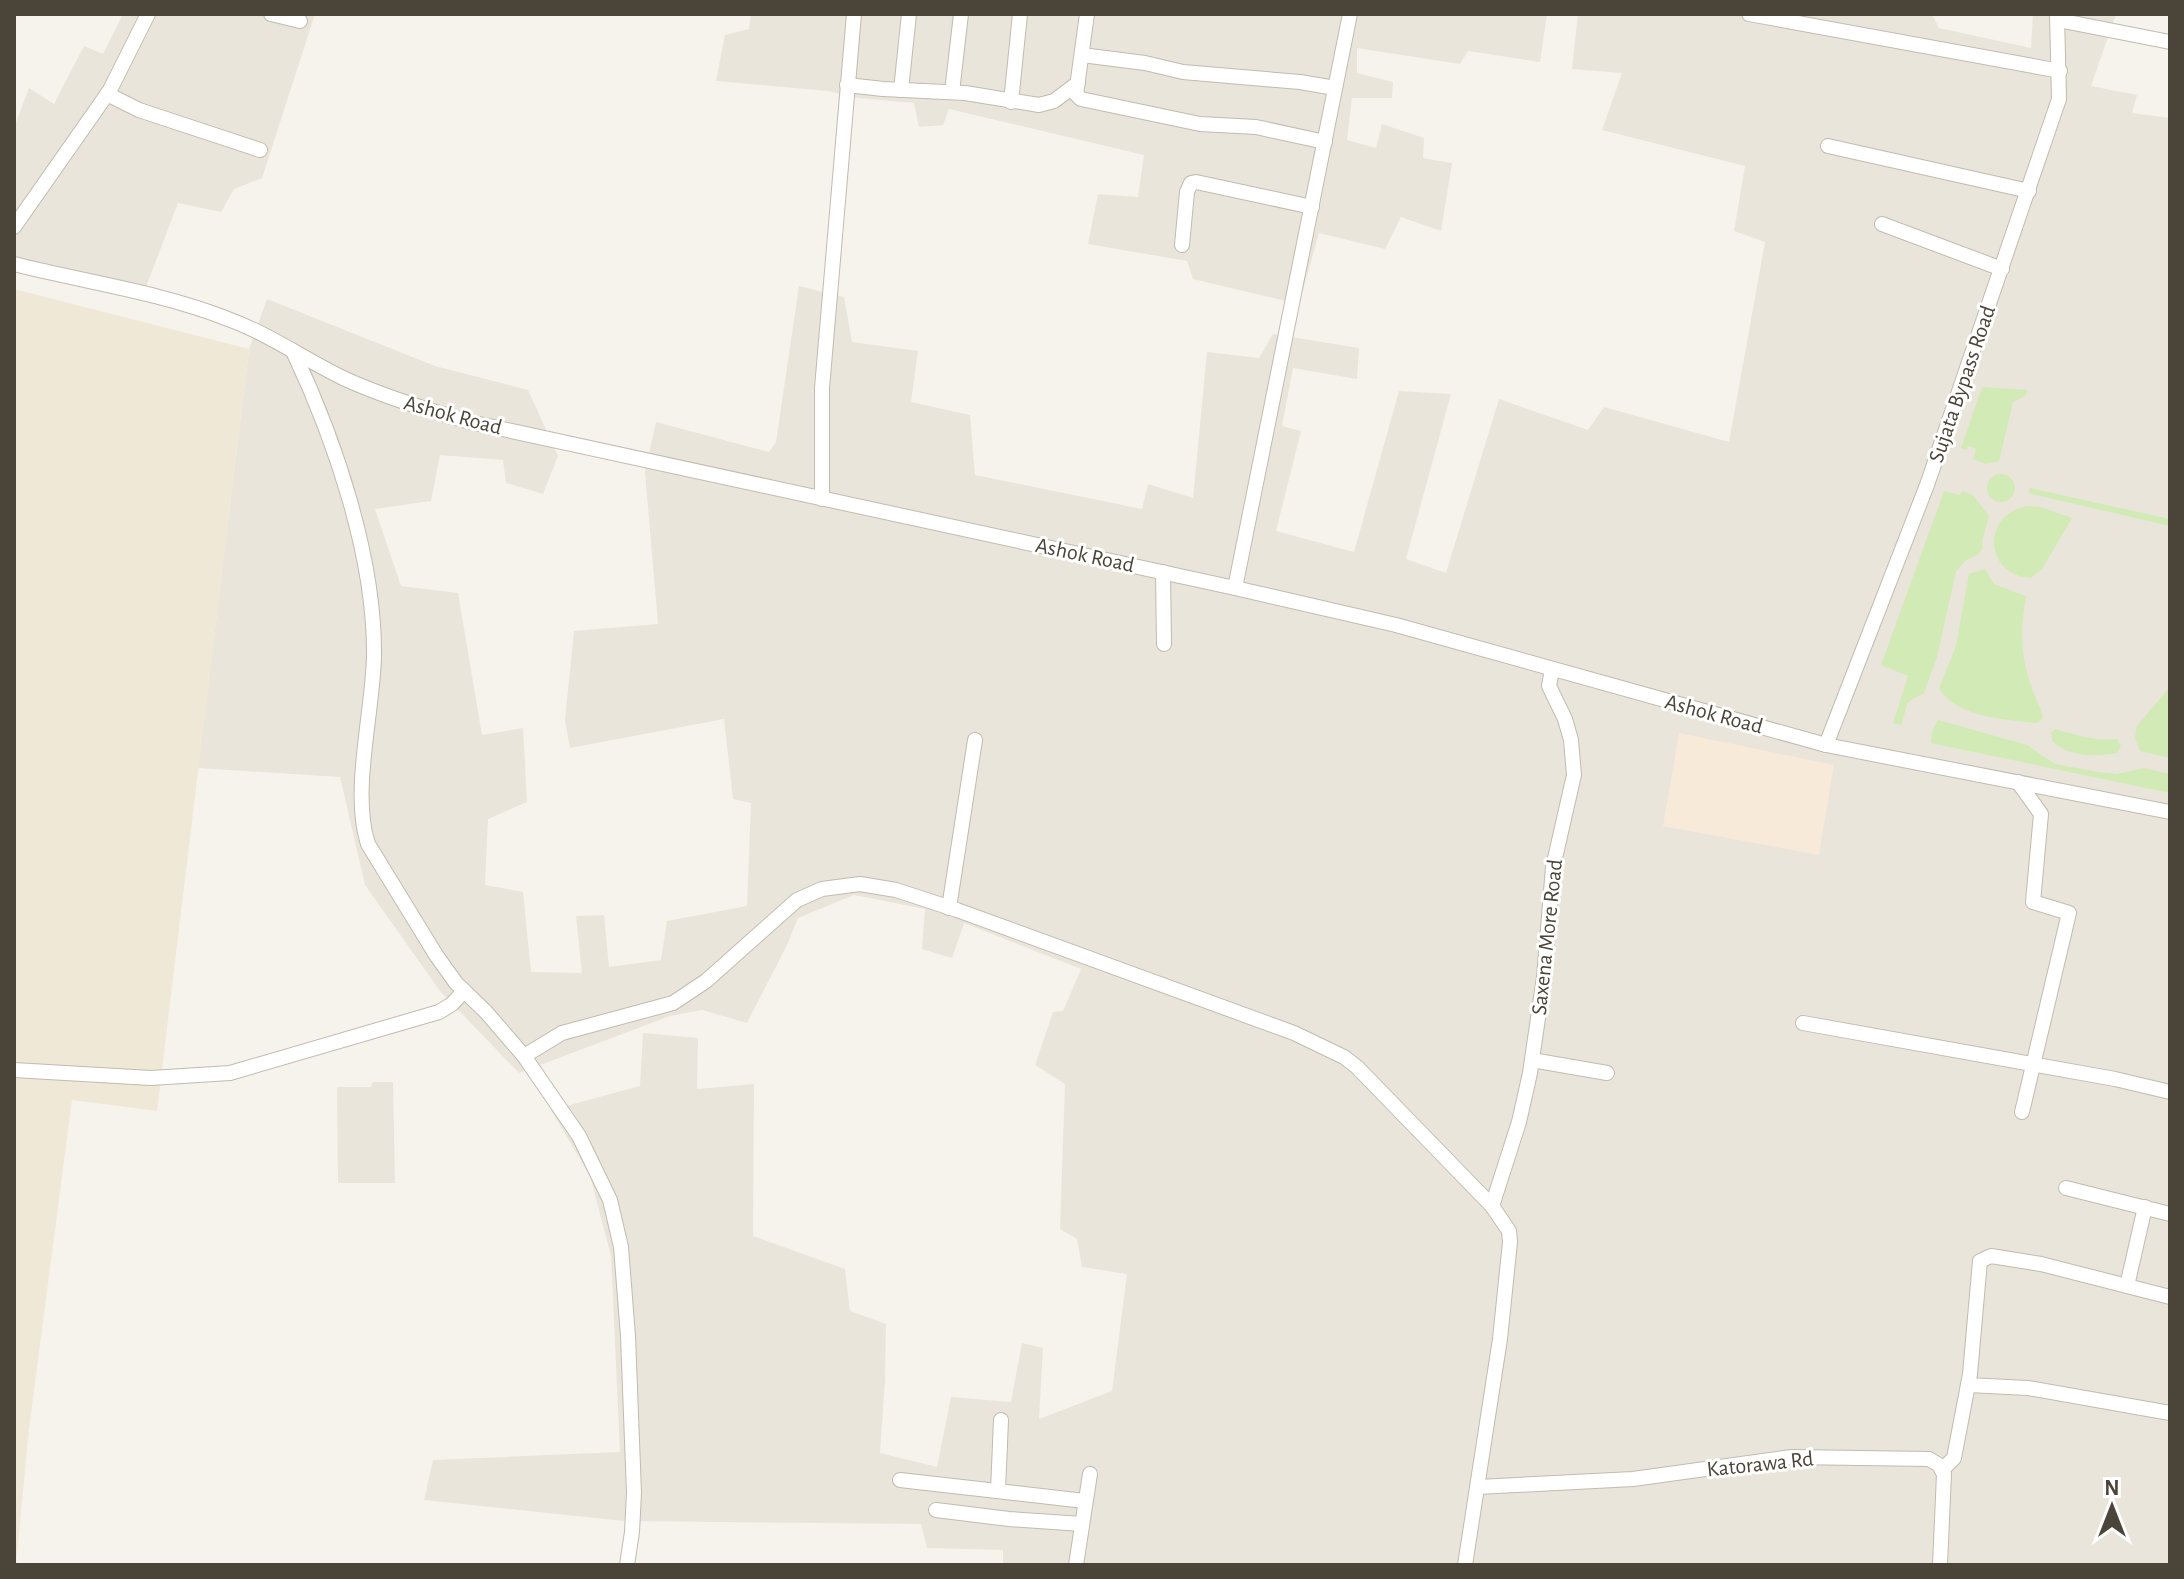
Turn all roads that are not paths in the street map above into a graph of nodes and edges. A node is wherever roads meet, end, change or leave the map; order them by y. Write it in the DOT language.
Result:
graph roads {
  1 [pos="148,14"];
  2 [pos="271,14"];
  3 [pos="853,14"];
  4 [pos="909,14"];
  5 [pos="961,14"];
  6 [pos="1020,14"];
  7 [pos="1087,14"];
  8 [pos="1350,14"];
  9 [pos="1749,14"];
  10 [pos="2058,17"];
  11 [pos="300,21"];
  12 [pos="2170,42"];
  13 [pos="1082,55"];
  14 [pos="2060,71"];
  15 [pos="1078,83"];
  16 [pos="847,85"];
  17 [pos="1335,88"];
  18 [pos="901,90"];
  19 [pos="952,92"];
  20 [pos="107,94"];
  21 [pos="1011,102"];
  22 [pos="1325,142"];
  23 [pos="1828,146"];
  24 [pos="260,150"];
  25 [pos="2029,191"];
  26 [pos="1312,207"];
  27 [pos="1882,224"];
  28 [pos="14,227"];
  29 [pos="1182,245"];
  30 [pos="14,264"];
  31 [pos="2002,269"];
  32 [pos="293,351"];
  33 [pos="822,499"];
  34 [pos="1163,572"];
  35 [pos="1235,588"];
  36 [pos="1164,644"];
  37 [pos="1552,669"];
  38 [pos="975,740"];
  39 [pos="1826,745"];
  40 [pos="2018,782"];
  41 [pos="2170,812"];
  42 [pos="949,908"];
  43 [pos="464,991"];
  44 [pos="1803,1023"];
  45 [pos="524,1056"];
  46 [pos="1532,1060"];
  47 [pos="2034,1064"];
  48 [pos="14,1070"];
  49 [pos="1607,1073"];
  50 [pos="2170,1092"];
  51 [pos="2022,1112"];
  52 [pos="2066,1188"];
  53 [pos="1492,1206"];
  54 [pos="2145,1207"];
  55 [pos="2170,1214"];
  56 [pos="2127,1286"];
  57 [pos="2170,1297"];
  58 [pos="1968,1385"];
  59 [pos="2170,1413"];
  60 [pos="1001,1420"];
  61 [pos="1942,1470"];
  62 [pos="1090,1474"];
  63 [pos="900,1480"];
  64 [pos="1478,1487"];
  65 [pos="998,1491"];
  66 [pos="1085,1501"];
  67 [pos="936,1510"];
  68 [pos="1082,1524"];
  69 [pos="627,1565"];
  70 [pos="1076,1565"];
  71 [pos="1465,1565"];
  72 [pos="1940,1565"];
  1 -- 20 [label="street"];
  2 -- 11 [label="street"];
  3 -- 16 [label="street"];
  4 -- 18 [label="street"];
  5 -- 19 [label="street"];
  6 -- 21 [label="street"];
  7 -- 13 [label="street"];
  8 -- 17 [label="street"];
  9 -- 14 [label="street"];
  10 -- 12 [label="street"];
  10 -- 14 [label="street, Sujata Bypass Road"];
  13 -- 15 [label="street"];
  13 -- 17 [label="street"];
  14 -- 25 [label="street, Sujata Bypass Road"];
  15 -- 21 [label="street"];
  15 -- 22 [label="street"];
  16 -- 18 [label="street"];
  16 -- 33 [label="street"];
  17 -- 22 [label="street"];
  18 -- 19 [label="street"];
  19 -- 21 [label="street"];
  20 -- 24 [label="street"];
  20 -- 28 [label="street"];
  22 -- 26 [label="street"];
  23 -- 25 [label="street"];
  25 -- 31 [label="street, Sujata Bypass Road"];
  26 -- 29 [label="street"];
  26 -- 35 [label="street"];
  27 -- 31 [label="street"];
  30 -- 32 [label="street, Ashok Road"];
  31 -- 39 [label="street, Sujata Bypass Road"];
  32 -- 33 [label="street, Ashok Road"];
  32 -- 43 [label="street"];
  33 -- 34 [label="street, Ashok Road"];
  34 -- 35 [label="street, Ashok Road"];
  34 -- 36 [label="street"];
  35 -- 37 [label="street, Ashok Road"];
  37 -- 39 [label="street, Ashok Road"];
  37 -- 46 [label="street, Saxena More Road"];
  38 -- 42 [label="street"];
  39 -- 40 [label="street, Ashok Road"];
  40 -- 41 [label="street, Ashok Road"];
  40 -- 47 [label="street"];
  42 -- 45 [label="street"];
  42 -- 53 [label="street"];
  43 -- 45 [label="street"];
  43 -- 48 [label="street"];
  44 -- 47 [label="street"];
  45 -- 69 [label="street"];
  46 -- 49 [label="street"];
  46 -- 53 [label="street, Saxena More Road"];
  47 -- 50 [label="street"];
  47 -- 51 [label="street"];
  52 -- 54 [label="street"];
  53 -- 64 [label="street"];
  54 -- 55 [label="street"];
  54 -- 56 [label="street"];
  56 -- 57 [label="street"];
  56 -- 58 [label="street"];
  58 -- 59 [label="street"];
  58 -- 61 [label="street"];
  60 -- 65 [label="street"];
  61 -- 64 [label="street, Katorawa Rd"];
  61 -- 72 [label="street"];
  62 -- 66 [label="street"];
  63 -- 65 [label="street"];
  64 -- 71 [label="street"];
  65 -- 66 [label="street"];
  66 -- 68 [label="street"];
  67 -- 68 [label="street"];
  68 -- 70 [label="street"];
}
